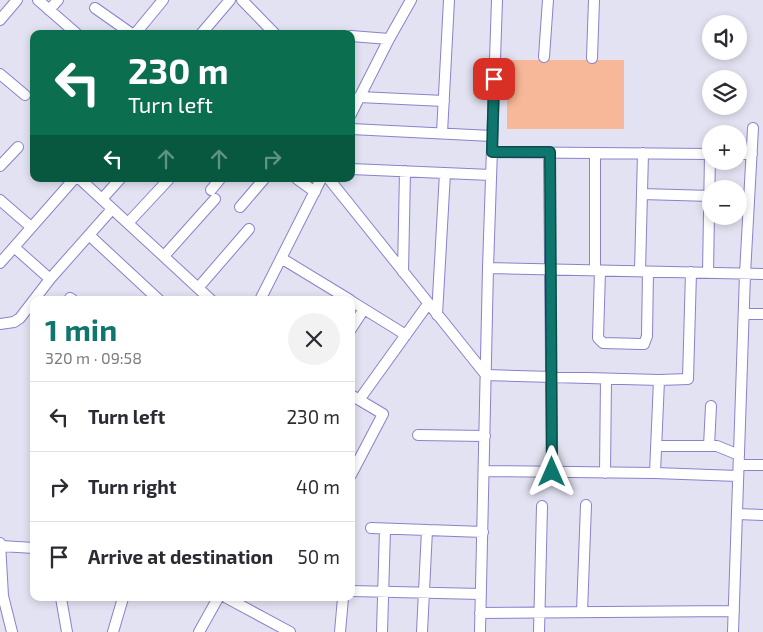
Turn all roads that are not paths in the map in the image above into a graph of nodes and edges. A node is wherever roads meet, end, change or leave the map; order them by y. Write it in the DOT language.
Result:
graph roads {
  1 [pos="17,0"];
  2 [pos="38,0"];
  3 [pos="58,0"];
  4 [pos="230,0"];
  5 [pos="242,0"];
  6 [pos="411,0"];
  7 [pos="448,0"];
  8 [pos="497,0"];
  9 [pos="548,0"];
  10 [pos="594,0"];
  11 [pos="159,2"];
  12 [pos="95,8"];
  13 [pos="49,10"];
  14 [pos="0,20"];
  15 [pos="72,30"];
  16 [pos="128,30"];
  17 [pos="137,30"];
  18 [pos="204,30"];
  19 [pos="270,30"];
  20 [pos="355,36"];
  21 [pos="389,39"];
  22 [pos="544,57"];
  23 [pos="592,58"];
  24 [pos="2,79"];
  25 [pos="25,95"];
  26 [pos="360,97"];
  27 [pos="444,101"];
  28 [pos="355,104"];
  29 [pos="753,128"];
  30 [pos="355,129"];
  31 [pos="442,133"];
  32 [pos="492,136"];
  33 [pos="18,147"];
  34 [pos="492,152"];
  35 [pos="550,152"];
  36 [pos="595,153"];
  37 [pos="643,153"];
  38 [pos="702,154"];
  39 [pos="747,154"];
  40 [pos="752,154"];
  41 [pos="0,166"];
  42 [pos="355,169"];
  43 [pos="405,171"];
  44 [pos="445,173"];
  45 [pos="491,175"];
  46 [pos="71,182"];
  47 [pos="76,182"];
  48 [pos="117,182"];
  49 [pos="166,182"];
  50 [pos="219,182"];
  51 [pos="261,182"];
  52 [pos="302,182"];
  53 [pos="320,182"];
  54 [pos="331,182"];
  55 [pos="315,192"];
  56 [pos="642,194"];
  57 [pos="702,196"];
  58 [pos="747,198"];
  59 [pos="750,198"];
  60 [pos="102,199"];
  61 [pos="0,200"];
  62 [pos="240,207"];
  63 [pos="112,209"];
  64 [pos="128,223"];
  65 [pos="709,225"];
  66 [pos="31,227"];
  67 [pos="249,229"];
  68 [pos="89,235"];
  69 [pos="14,247"];
  70 [pos="164,256"];
  71 [pos="281,258"];
  72 [pos="0,263"];
  73 [pos="488,268"];
  74 [pos="550,270"];
  75 [pos="597,271"];
  76 [pos="644,271"];
  77 [pos="403,272"];
  78 [pos="691,272"];
  79 [pos="708,273"];
  80 [pos="745,274"];
  81 [pos="763,274"];
  82 [pos="50,280"];
  83 [pos="198,288"];
  84 [pos="37,296"];
  85 [pos="155,296"];
  86 [pos="207,296"];
  87 [pos="262,296"];
  88 [pos="343,296"];
  89 [pos="355,303"];
  90 [pos="428,304"];
  91 [pos="30,305"];
  92 [pos="364,309"];
  93 [pos="744,314"];
  94 [pos="763,314"];
  95 [pos="437,315"];
  96 [pos="355,323"];
  97 [pos="0,324"];
  98 [pos="406,335"];
  99 [pos="486,375"];
  100 [pos="551,377"];
  101 [pos="606,379"];
  102 [pos="659,380"];
  103 [pos="355,397"];
  104 [pos="711,406"];
  105 [pos="418,435"];
  106 [pos="485,436"];
  107 [pos="656,446"];
  108 [pos="709,446"];
  109 [pos="739,460"];
  110 [pos="763,465"];
  111 [pos="355,467"];
  112 [pos="485,471"];
  113 [pos="552,472"];
  114 [pos="605,472"];
  115 [pos="655,473"];
  116 [pos="738,476"];
  117 [pos="586,505"];
  118 [pos="542,506"];
  119 [pos="737,514"];
  120 [pos="763,515"];
  121 [pos="371,528"];
  122 [pos="385,529"];
  123 [pos="427,530"];
  124 [pos="483,532"];
  125 [pos="0,545"];
  126 [pos="30,548"];
  127 [pos="355,591"];
  128 [pos="383,591"];
  129 [pos="424,593"];
  130 [pos="481,594"];
  131 [pos="3,596"];
  132 [pos="62,601"];
  133 [pos="122,601"];
  134 [pos="216,601"];
  135 [pos="232,601"];
  136 [pos="343,601"];
  137 [pos="0,610"];
  138 [pos="734,611"];
  139 [pos="582,612"];
  140 [pos="480,613"];
  141 [pos="540,613"];
  142 [pos="274,628"];
  143 [pos="12,632"];
  144 [pos="67,632"];
  145 [pos="113,632"];
  146 [pos="199,632"];
  147 [pos="290,632"];
  148 [pos="340,632"];
  149 [pos="382,632"];
  150 [pos="422,632"];
  151 [pos="480,632"];
  152 [pos="539,632"];
  153 [pos="733,632"];
  1 -- 14 [label="street"];
  2 -- 13 [label="street"];
  3 -- 13 [label="street"];
  4 -- 18 [label="street"];
  5 -- 19 [label="street"];
  6 -- 21 [label="street"];
  7 -- 27 [label="street"];
  8 -- 32 [label="street"];
  9 -- 22 [label="street"];
  10 -- 23 [label="street"];
  11 -- 17 [label="street"];
  12 -- 16 [label="street"];
  13 -- 15 [label="street"];
  20 -- 21 [label="street"];
  21 -- 26 [label="street"];
  24 -- 25 [label="street"];
  26 -- 27 [label="street"];
  26 -- 28 [label="street"];
  27 -- 31 [label="street"];
  29 -- 40 [label="street"];
  30 -- 31 [label="street"];
  31 -- 32 [label="street"];
  32 -- 34 [label="street"];
  33 -- 41 [label="street"];
  34 -- 35 [label="street"];
  34 -- 45 [label="street"];
  35 -- 36 [label="street"];
  35 -- 74 [label="street"];
  36 -- 37 [label="street"];
  36 -- 75 [label="street"];
  37 -- 38 [label="street"];
  37 -- 56 [label="street"];
  39 -- 40 [label="street"];
  40 -- 59 [label="street"];
  42 -- 43 [label="street"];
  43 -- 44 [label="street"];
  43 -- 77 [label="street"];
  44 -- 45 [label="street"];
  44 -- 95 [label="street"];
  45 -- 73 [label="street"];
  46 -- 66 [label="street"];
  47 -- 60 [label="street"];
  48 -- 60 [label="street"];
  49 -- 64 [label="street"];
  50 -- 70 [label="street"];
  51 -- 62 [label="street"];
  52 -- 55 [label="street"];
  53 -- 55 [label="street"];
  54 -- 77 [label="street"];
  55 -- 71 [label="street"];
  56 -- 57 [label="street"];
  56 -- 76 [label="street"];
  58 -- 59 [label="street"];
  59 -- 80 [label="street"];
  60 -- 63 [label="street"];
  61 -- 66 [label="street"];
  63 -- 64 [label="street"];
  63 -- 68 [label="street"];
  64 -- 70 [label="street"];
  65 -- 79 [label="street"];
  66 -- 69 [label="street"];
  67 -- 83 [label="street"];
  68 -- 82 [label="street"];
  68 -- 85 [label="street"];
  69 -- 72 [label="street"];
  69 -- 82 [label="street"];
  70 -- 83 [label="street"];
  71 -- 87 [label="street"];
  71 -- 88 [label="street"];
  73 -- 74 [label="street"];
  73 -- 99 [label="street"];
  74 -- 75 [label="street"];
  74 -- 100 [label="street"];
  75 -- 76 [label="street"];
  75 -- 76 [label="street"];
  76 -- 78 [label="street"];
  77 -- 90 [label="street"];
  78 -- 79 [label="street"];
  78 -- 102 [label="street"];
  79 -- 80 [label="street"];
  80 -- 81 [label="street"];
  80 -- 93 [label="street"];
  82 -- 84 [label="street"];
  83 -- 86 [label="street"];
  89 -- 92 [label="street"];
  90 -- 95 [label="street"];
  90 -- 98 [label="street"];
  91 -- 97 [label="street"];
  92 -- 96 [label="street"];
  92 -- 98 [label="street"];
  93 -- 94 [label="street"];
  93 -- 109 [label="street"];
  95 -- 99 [label="street"];
  98 -- 103 [label="street"];
  99 -- 100 [label="street"];
  99 -- 106 [label="street"];
  100 -- 101 [label="street"];
  100 -- 113 [label="street"];
  101 -- 102 [label="street"];
  101 -- 114 [label="street"];
  102 -- 107 [label="street"];
  103 -- 111 [label="street"];
  104 -- 108 [label="street"];
  105 -- 106 [label="street"];
  106 -- 112 [label="street"];
  107 -- 108 [label="street"];
  107 -- 115 [label="street"];
  108 -- 109 [label="street"];
  109 -- 110 [label="street"];
  109 -- 116 [label="street"];
  112 -- 113 [label="street"];
  112 -- 124 [label="street"];
  113 -- 114 [label="street"];
  114 -- 115 [label="street"];
  115 -- 116 [label="street"];
  116 -- 119 [label="street"];
  117 -- 139 [label="street"];
  118 -- 141 [label="street"];
  119 -- 120 [label="street"];
  119 -- 138 [label="street"];
  121 -- 122 [label="street"];
  122 -- 123 [label="street"];
  122 -- 128 [label="street"];
  123 -- 124 [label="street"];
  123 -- 129 [label="street"];
  124 -- 130 [label="street"];
  125 -- 126 [label="street"];
  125 -- 131 [label="street"];
  127 -- 128 [label="street"];
  128 -- 129 [label="street"];
  128 -- 149 [label="street"];
  129 -- 130 [label="street"];
  129 -- 150 [label="street"];
  130 -- 140 [label="street"];
  131 -- 137 [label="street"];
  131 -- 143 [label="street"];
  132 -- 144 [label="street"];
  133 -- 145 [label="street"];
  134 -- 146 [label="street"];
  135 -- 142 [label="street"];
  136 -- 148 [label="street"];
  138 -- 139 [label="street"];
  138 -- 153 [label="street"];
  139 -- 141 [label="street"];
  140 -- 141 [label="street"];
  140 -- 151 [label="street"];
  141 -- 152 [label="street"];
  142 -- 147 [label="street"];
}
